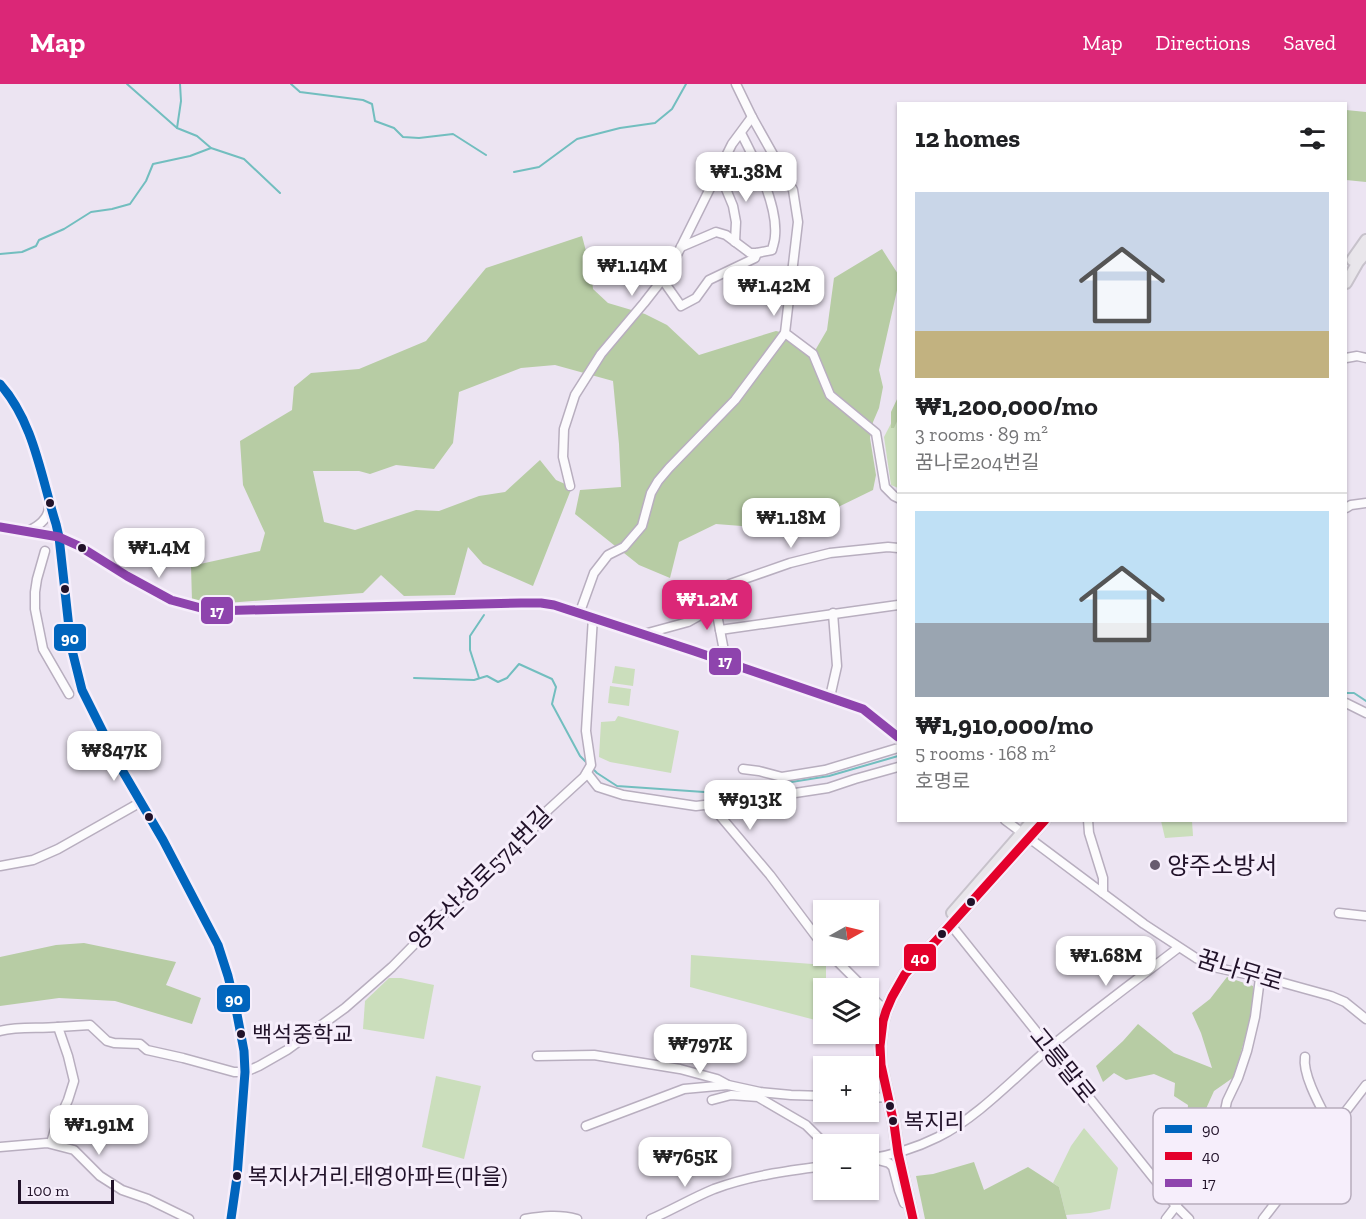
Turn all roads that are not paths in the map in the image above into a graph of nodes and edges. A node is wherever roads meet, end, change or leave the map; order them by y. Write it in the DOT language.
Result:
graph roads {
  1 [pos="736,84"];
  2 [pos="752,117"];
  3 [pos="741,133"];
  4 [pos="719,172"];
  5 [pos="1366,240"];
  6 [pos="735,242"];
  7 [pos="681,247"];
  8 [pos="757,253"];
  9 [pos="1366,253"];
  10 [pos="1359,262"];
  11 [pos="663,279"];
  12 [pos="1347,281"];
  13 [pos="785,333"];
  14 [pos="1347,358"];
  15 [pos="1366,358"];
  16 [pos="0,384"];
  17 [pos="570,486"];
  18 [pos="897,498"];
  19 [pos="49,500"];
  20 [pos="1366,503"];
  21 [pos="1347,508"];
  22 [pos="0,527"];
  23 [pos="26,532"];
  24 [pos="59,537"];
  25 [pos="897,548"];
  26 [pos="45,551"];
  27 [pos="717,603"];
  28 [pos="897,605"];
  29 [pos="581,613"];
  30 [pos="833,613"];
  31 [pos="593,617"];
  32 [pos="720,630"];
  33 [pos="644,634"];
  34 [pos="723,661"];
  35 [pos="69,694"];
  36 [pos="830,697"];
  37 [pos="1347,704"];
  38 [pos="1366,713"];
  39 [pos="897,736"];
  40 [pos="897,748"];
  41 [pos="897,767"];
  42 [pos="589,769"];
  43 [pos="743,769"];
  44 [pos="141,802"];
  45 [pos="710,804"];
  46 [pos="1008,822"];
  47 [pos="1032,822"];
  48 [pos="1042,822"];
  49 [pos="1088,822"];
  50 [pos="1025,836"];
  51 [pos="0,866"];
  52 [pos="1103,893"];
  53 [pos="1339,913"];
  54 [pos="1366,916"];
  55 [pos="951,924"];
  56 [pos="813,932"];
  57 [pos="1178,948"];
  58 [pos="842,966"];
  59 [pos="854,978"];
  60 [pos="1260,978"];
  61 [pos="879,1004"];
  62 [pos="884,1009"];
  63 [pos="1366,1019"];
  64 [pos="58,1027"];
  65 [pos="0,1031"];
  66 [pos="1050,1048"];
  67 [pos="537,1056"];
  68 [pos="1305,1057"];
  69 [pos="245,1072"];
  70 [pos="728,1085"];
  71 [pos="1366,1085"];
  72 [pos="813,1096"];
  73 [pos="879,1097"];
  74 [pos="712,1100"];
  75 [pos="1226,1108"];
  76 [pos="1322,1108"];
  77 [pos="1348,1108"];
  78 [pos="586,1126"];
  79 [pos="815,1134"];
  80 [pos="51,1143"];
  81 [pos="0,1148"];
  82 [pos="895,1154"];
  83 [pos="879,1158"];
  84 [pos="879,1160"];
  85 [pos="813,1168"];
  86 [pos="1153,1177"];
  87 [pos="904,1203"];
  88 [pos="1274,1204"];
  89 [pos="1176,1206"];
  90 [pos="189,1219"];
  91 [pos="231,1219"];
  92 [pos="525,1219"];
  93 [pos="577,1219"];
  94 [pos="651,1219"];
  95 [pos="907,1219"];
  96 [pos="913,1219"];
  97 [pos="1166,1219"];
  98 [pos="1189,1219"];
  99 [pos="1263,1219"];
  1 -- 2 [label="street"];
  2 -- 3 [label="street"];
  2 -- 13 [label="street"];
  3 -- 4 [label="street"];
  3 -- 8 [label="street"];
  4 -- 6 [label="street"];
  4 -- 7 [label="street"];
  5 -- 10 [label="main road"];
  6 -- 7 [label="street"];
  6 -- 8 [label="street"];
  7 -- 11 [label="street"];
  8 -- 11 [label="street"];
  9 -- 10 [label="main road"];
  10 -- 12 [label="main road"];
  11 -- 17 [label="street"];
  13 -- 18 [label="street"];
  13 -- 29 [label="street"];
  14 -- 15 [label="street"];
  16 -- 19 [label="street"];
  19 -- 23 [label="street"];
  19 -- 24 [label="street"];
  20 -- 21 [label="street"];
  22 -- 23 [label="street"];
  23 -- 24 [label="street"];
  24 -- 29 [label="street"];
  24 -- 44 [label="street"];
  25 -- 27 [label="street"];
  26 -- 35 [label="street"];
  27 -- 32 [label="street"];
  27 -- 33 [label="street"];
  28 -- 30 [label="street"];
  29 -- 31 [label="street"];
  30 -- 32 [label="street"];
  30 -- 36 [label="street"];
  31 -- 33 [label="street"];
  31 -- 42 [label="street"];
  32 -- 34 [label="street"];
  33 -- 34 [label="street"];
  34 -- 36 [label="street"];
  36 -- 39 [label="street"];
  37 -- 38 [label="street"];
  40 -- 43 [label="street"];
  41 -- 45 [label="street"];
  42 -- 45 [label="street"];
  42 -- 69 [label="street, 양주산성로574번길"];
  44 -- 51 [label="street"];
  44 -- 69 [label="street"];
  45 -- 56 [label="street"];
  46 -- 50 [label="street, 꿈나무로"];
  47 -- 50 [label="main road"];
  48 -- 50 [label="main road"];
  49 -- 52 [label="street"];
  50 -- 52 [label="street, 꿈나무로"];
  50 -- 55 [label="main road"];
  50 -- 62 [label="main road"];
  52 -- 57 [label="street, 꿈나무로"];
  53 -- 54 [label="street"];
  55 -- 62 [label="main road"];
  55 -- 66 [label="street, 고릉말로"];
  57 -- 60 [label="street, 꿈나무로"];
  57 -- 66 [label="street"];
  58 -- 59 [label="street"];
  60 -- 63 [label="street, 꿈나무로"];
  60 -- 75 [label="street"];
  61 -- 62 [label="street"];
  62 -- 73 [label="main road"];
  64 -- 65 [label="street"];
  64 -- 69 [label="street"];
  64 -- 80 [label="street"];
  66 -- 82 [label="street"];
  66 -- 86 [label="street, 고릉말로"];
  67 -- 70 [label="street"];
  68 -- 76 [label="street"];
  69 -- 91 [label="street"];
  70 -- 72 [label="street"];
  70 -- 78 [label="street"];
  71 -- 77 [label="street"];
  73 -- 82 [label="main road"];
  74 -- 79 [label="street"];
  80 -- 81 [label="street"];
  80 -- 90 [label="street"];
  82 -- 83 [label="street"];
  82 -- 87 [label="main road"];
  82 -- 96 [label="main road"];
  84 -- 87 [label="street"];
  85 -- 94 [label="street"];
  87 -- 95 [label="main road"];
  88 -- 99 [label="street"];
  89 -- 97 [label="street"];
  89 -- 98 [label="street, 고릉말로"];
  92 -- 93 [label="street"];
}
